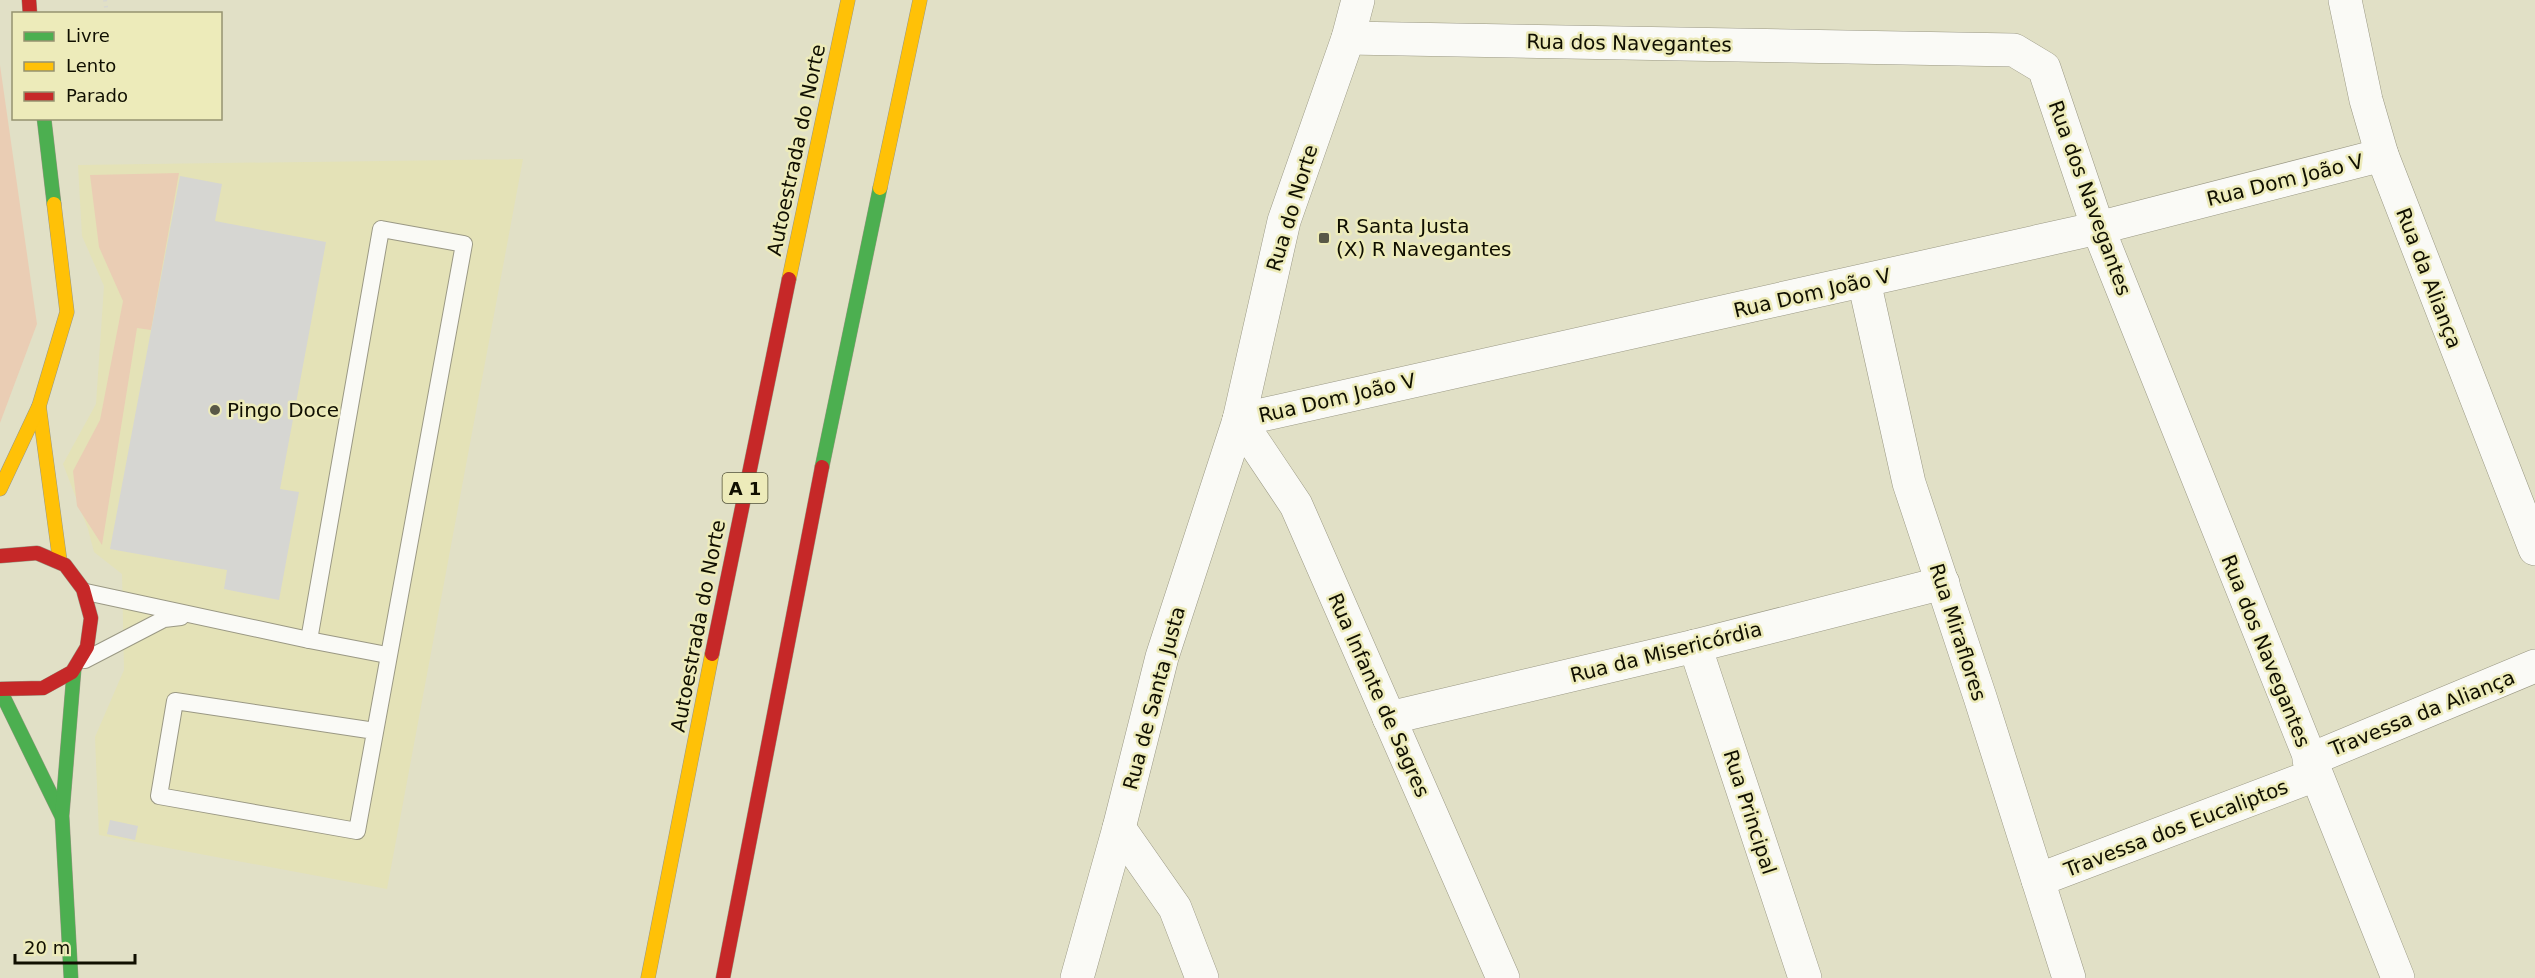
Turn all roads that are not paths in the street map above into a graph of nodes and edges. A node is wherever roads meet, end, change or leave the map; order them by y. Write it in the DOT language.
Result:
graph roads {
  1 [pos="848,0"];
  2 [pos="920,0"];
  3 [pos="1358,0"];
  4 [pos="2345,0"];
  5 [pos="1348,38"];
  6 [pos="44,120"];
  7 [pos="2382,155"];
  8 [pos="2098,228"];
  9 [pos="1864,281"];
  10 [pos="39,406"];
  11 [pos="1239,420"];
  12 [pos="0,489"];
  13 [pos="2535,549"];
  14 [pos="0,556"];
  15 [pos="60,562"];
  16 [pos="1942,584"];
  17 [pos="86,592"];
  18 [pos="191,615"];
  19 [pos="309,640"];
  20 [pos="1695,646"];
  21 [pos="387,656"];
  22 [pos="77,666"];
  23 [pos="2535,666"];
  24 [pos="0,689"];
  25 [pos="1389,718"];
  26 [pos="375,731"];
  27 [pos="2312,767"];
  28 [pos="62,816"];
  29 [pos="1119,828"];
  30 [pos="2038,880"];
  31 [pos="71,978"];
  32 [pos="648,978"];
  33 [pos="723,978"];
  34 [pos="1077,978"];
  35 [pos="1202,978"];
  36 [pos="1503,978"];
  37 [pos="1805,978"];
  38 [pos="2069,978"];
  39 [pos="2398,978"];
  1 -- 32 [label="main road, Autoestrada do Norte / A 1"];
  2 -- 33 [label="main road"];
  3 -- 5 [label="street, Rua do Norte"];
  4 -- 7 [label="street, Rua da Aliança"];
  5 -- 8 [label="street, Rua dos Navegantes"];
  5 -- 11 [label="street, Rua do Norte"];
  6 -- 10 [label="main road"];
  7 -- 8 [label="street, Rua Dom João V"];
  7 -- 13 [label="street, Rua da Aliança"];
  8 -- 9 [label="street, Rua Dom João V"];
  8 -- 27 [label="street, Rua dos Navegantes"];
  9 -- 11 [label="street, Rua Dom João V"];
  9 -- 16 [label="street, Rua Miraflores"];
  10 -- 12 [label="main road"];
  10 -- 15 [label="main road"];
  11 -- 25 [label="street, Rua Infante de Sagres"];
  11 -- 29 [label="street, Rua de Santa Justa"];
  14 -- 15 [label="main road"];
  15 -- 17 [label="main road"];
  16 -- 20 [label="street, Rua da Misericórdia"];
  16 -- 30 [label="street, Rua Miraflores"];
  17 -- 18 [label="lane"];
  17 -- 22 [label="main road"];
  18 -- 19 [label="lane"];
  18 -- 22 [label="lane"];
  19 -- 21 [label="lane"];
  19 -- 21 [label="lane"];
  20 -- 25 [label="street, Rua da Misericórdia"];
  20 -- 37 [label="street, Rua Principal"];
  21 -- 26 [label="lane"];
  22 -- 24 [label="main road"];
  22 -- 28 [label="main road"];
  23 -- 27 [label="street, Travessa da Aliança"];
  24 -- 28 [label="main road"];
  25 -- 36 [label="street, Rua Infante de Sagres"];
  26 -- 26 [label="lane"];
  27 -- 30 [label="street, Travessa dos Eucaliptos"];
  27 -- 39 [label="street, Rua dos Navegantes"];
  28 -- 31 [label="main road"];
  29 -- 34 [label="street, Rua de Santa Justa"];
  29 -- 35 [label="street"];
  30 -- 38 [label="street, Rua Miraflores"];
}
